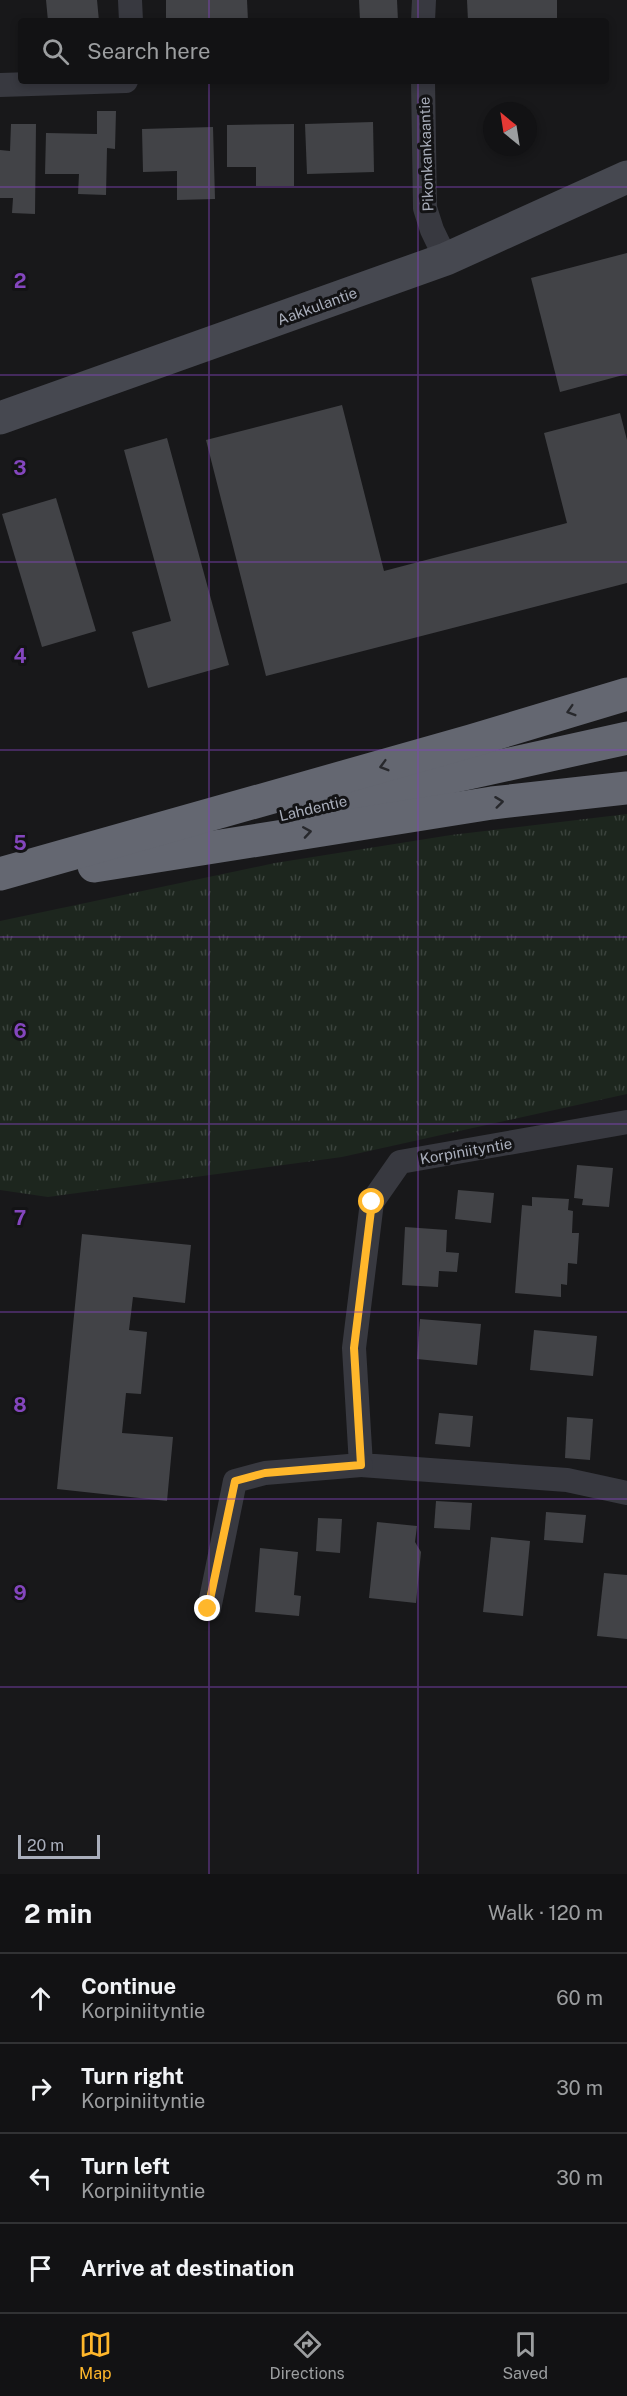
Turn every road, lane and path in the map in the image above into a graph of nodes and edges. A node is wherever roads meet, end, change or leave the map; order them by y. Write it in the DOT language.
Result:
graph roads {
  1 [pos="130,0"];
  2 [pos="423,0"];
  3 [pos="131,18"];
  4 [pos="423,18"];
  5 [pos="32,84"];
  6 [pos="423,84"];
  7 [pos="0,85"];
  8 [pos="627,177"];
  9 [pos="446,259"];
  10 [pos="0,418"];
  11 [pos="627,694"];
  12 [pos="627,738"];
  13 [pos="627,788"];
  14 [pos="0,878"];
  15 [pos="627,1122"];
  16 [pos="361,1465"];
  17 [pos="627,1493"];
  18 [pos="208,1609"];
  1 -- 3 [label="street"];
  2 -- 4 [label="street"];
  5 -- 7 [label="street"];
  6 -- 9 [label="street, Pikonkankaantie"];
  8 -- 9 [label="street, Aakkulantie"];
  9 -- 10 [label="street, Aakkulantie"];
  11 -- 14 [label="highway, one-way"];
  12 -- 14 [label="highway, Lahdentie"];
  14 -- 13 [label="highway, one-way"];
  15 -- 16 [label="street, Korpiniityntie"];
  16 -- 17 [label="street"];
  16 -- 18 [label="street"];
}
